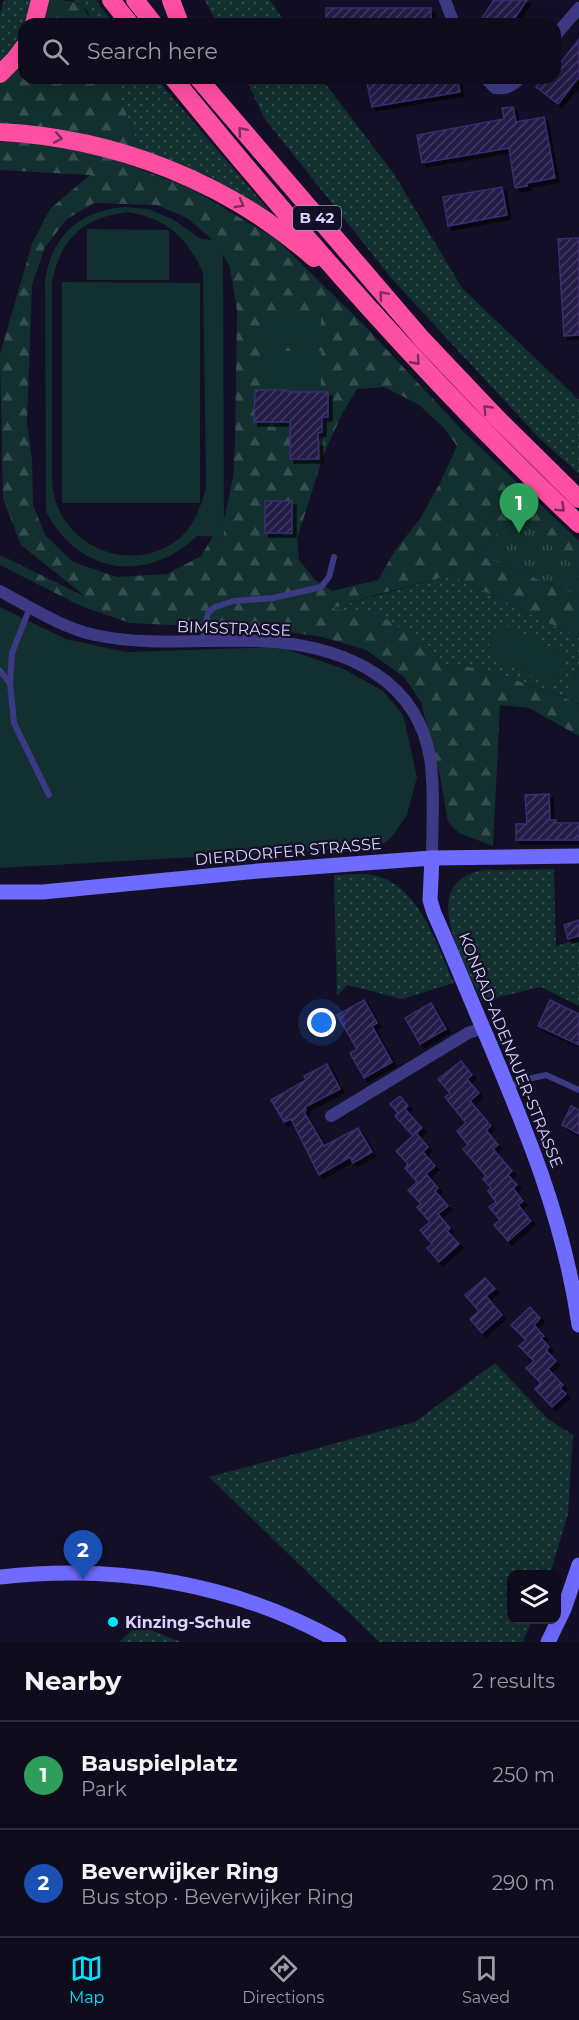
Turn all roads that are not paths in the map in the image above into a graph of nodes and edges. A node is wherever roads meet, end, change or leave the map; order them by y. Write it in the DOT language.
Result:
graph roads {
  1 [pos="40,0"];
  2 [pos="111,0"];
  3 [pos="135,0"];
  4 [pos="171,0"];
  5 [pos="445,0"];
  6 [pos="579,8"];
  7 [pos="36,18"];
  8 [pos="125,18"];
  9 [pos="149,18"];
  10 [pos="178,18"];
  11 [pos="452,18"];
  12 [pos="561,29"];
  13 [pos="18,56"];
  14 [pos="0,74"];
  15 [pos="178,84"];
  16 [pos="203,84"];
  17 [pos="207,84"];
  18 [pos="491,84"];
  19 [pos="514,84"];
  20 [pos="212,96"];
  21 [pos="0,132"];
  22 [pos="363,301"];
  23 [pos="550,484"];
  24 [pos="579,499"];
  25 [pos="579,524"];
  26 [pos="334,557"];
  27 [pos="0,591"];
  28 [pos="30,607"];
  29 [pos="202,642"];
  30 [pos="0,671"];
  31 [pos="10,683"];
  32 [pos="49,795"];
  33 [pos="579,856"];
  34 [pos="432,858"];
  35 [pos="0,892"];
  36 [pos="483,1028"];
  37 [pos="508,1088"];
  38 [pos="579,1090"];
  39 [pos="331,1116"];
  40 [pos="574,1268"];
  41 [pos="579,1325"];
  42 [pos="579,1565"];
  43 [pos="0,1577"];
  44 [pos="339,1642"];
  45 [pos="548,1642"];
  1 -- 7 [label="highway"];
  2 -- 8 [label="highway"];
  3 -- 9 [label="highway"];
  4 -- 10 [label="highway"];
  5 -- 11 [label="street"];
  6 -- 12 [label="street"];
  13 -- 14 [label="highway"];
  15 -- 22 [label="highway, B 42"];
  16 -- 20 [label="highway, B 42"];
  17 -- 20 [label="highway"];
  18 -- 19 [label="street"];
  23 -- 20 [label="highway, B 42, one-way"];
  21 -- 22 [label="highway, one-way"];
  22 -- 23 [label="highway, B 42, one-way"];
  23 -- 24 [label="highway, B 42"];
  23 -- 25 [label="highway, B 42, one-way"];
  26 -- 29 [label="lane"];
  27 -- 28 [label="street, BIMSSTRASSE"];
  28 -- 29 [label="street, BIMSSTRASSE"];
  28 -- 31 [label="lane"];
  29 -- 34 [label="street, BIMSSTRASSE"];
  30 -- 31 [label="lane"];
  31 -- 32 [label="lane"];
  33 -- 34 [label="street, DIERDORFER STRASSE"];
  34 -- 35 [label="street, DIERDORFER STRASSE"];
  34 -- 36 [label="street, KONRAD-ADENAUER-STRASSE"];
  36 -- 37 [label="street, KONRAD-ADENAUER-STRASSE"];
  36 -- 39 [label="street"];
  37 -- 38 [label="lane"];
  37 -- 40 [label="street, KONRAD-ADENAUER-STRASSE"];
  40 -- 41 [label="street, KONRAD-ADENAUER-STRASSE"];
  42 -- 45 [label="street"];
  43 -- 44 [label="street"];
}
